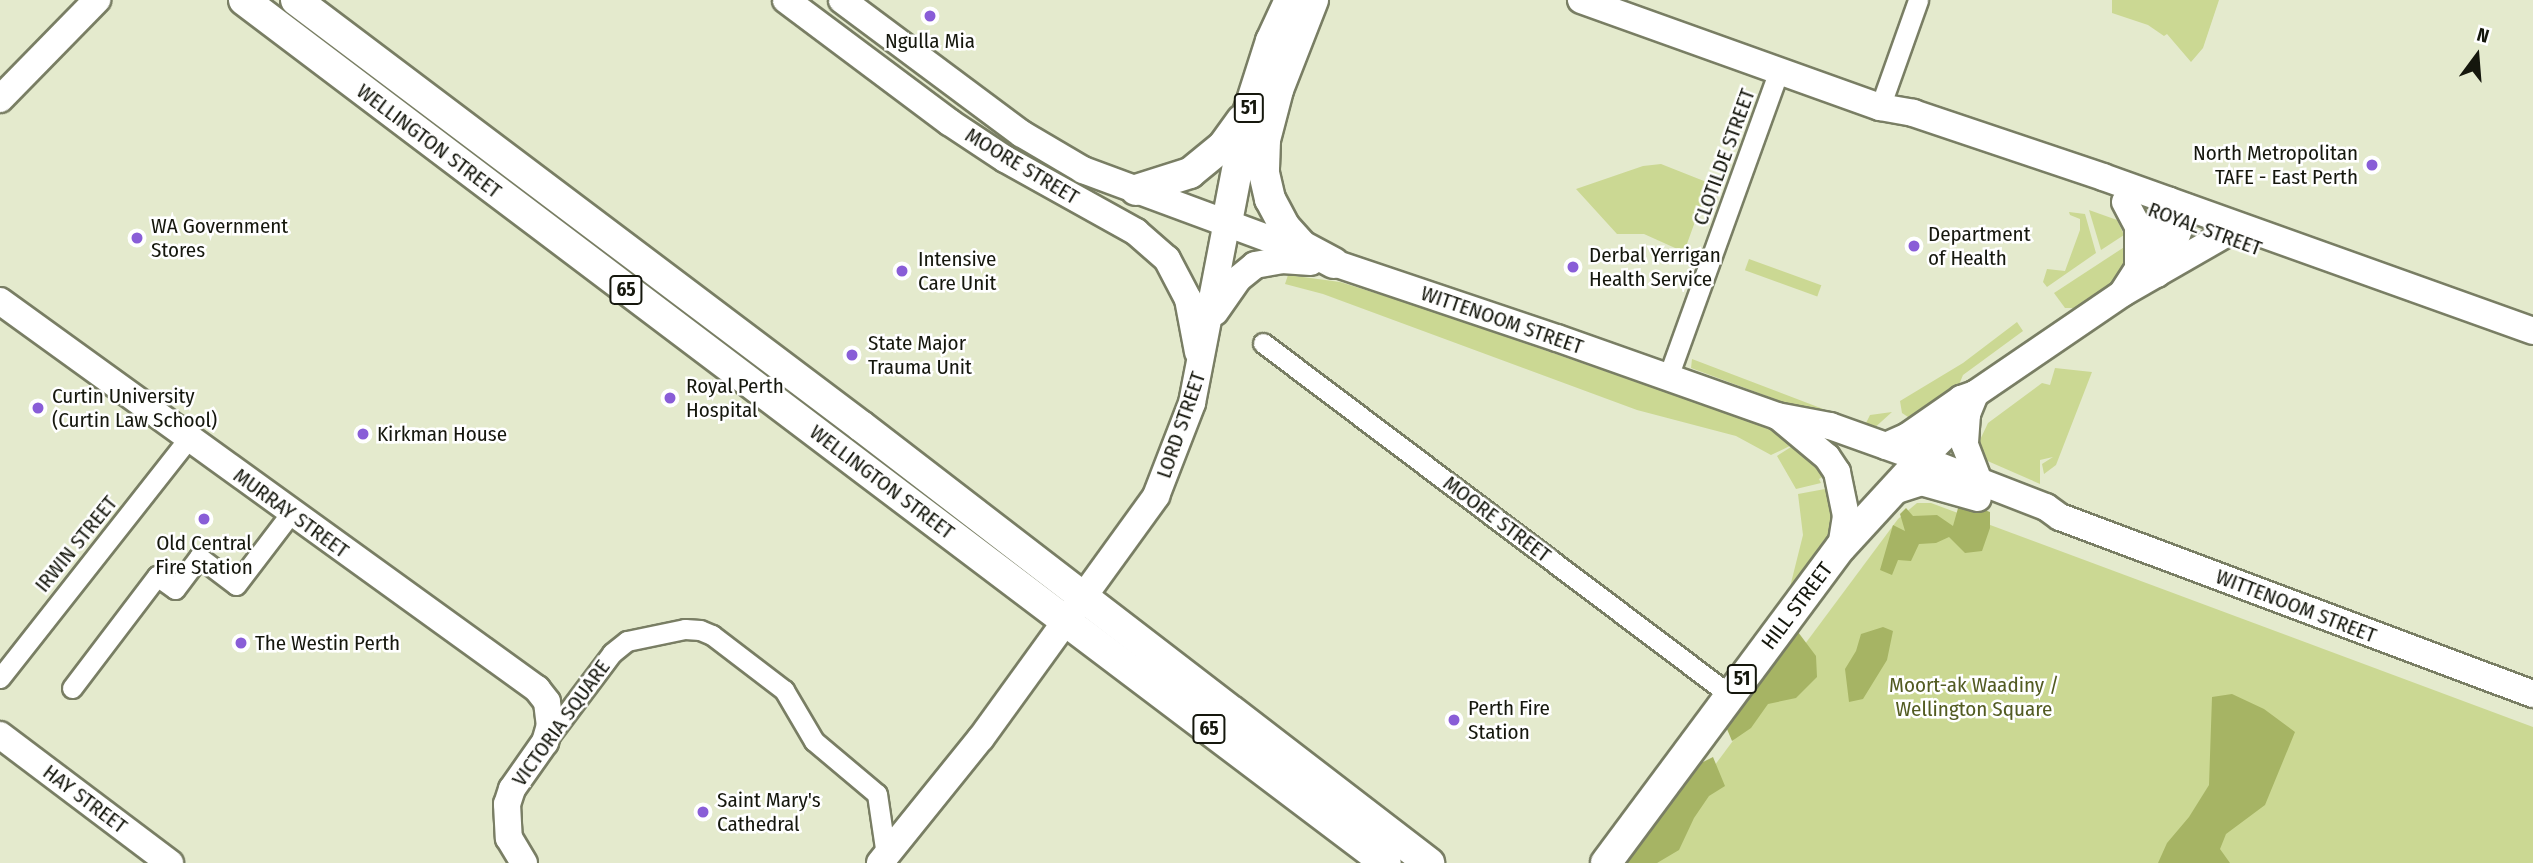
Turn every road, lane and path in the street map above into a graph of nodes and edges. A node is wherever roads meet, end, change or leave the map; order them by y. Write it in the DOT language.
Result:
graph roads {
  1 [pos="97,0"];
  2 [pos="244,0"];
  3 [pos="296,0"];
  4 [pos="786,0"];
  5 [pos="842,0"];
  6 [pos="1290,0"];
  7 [pos="1313,0"];
  8 [pos="1581,0"];
  9 [pos="1918,0"];
  10 [pos="1779,71"];
  11 [pos="0,99"];
  12 [pos="1880,107"];
  13 [pos="1248,113"];
  14 [pos="1136,190"];
  15 [pos="2125,202"];
  16 [pos="2176,210"];
  17 [pos="1227,222"];
  18 [pos="2222,236"];
  19 [pos="1334,263"];
  20 [pos="2147,273"];
  21 [pos="0,301"];
  22 [pos="1210,319"];
  23 [pos="2533,331"];
  24 [pos="1263,343"];
  25 [pos="2533,346"];
  26 [pos="1201,368"];
  27 [pos="1668,377"];
  28 [pos="1971,404"];
  29 [pos="1777,416"];
  30 [pos="188,439"];
  31 [pos="1886,446"];
  32 [pos="1922,459"];
  33 [pos="1979,481"];
  34 [pos="1891,492"];
  35 [pos="2060,517"];
  36 [pos="284,522"];
  37 [pos="1841,547"];
  38 [pos="1084,598"];
  39 [pos="1067,623"];
  40 [pos="0,678"];
  41 [pos="72,688"];
  42 [pos="2533,694"];
  43 [pos="1730,695"];
  44 [pos="0,736"];
  45 [pos="545,742"];
  46 [pos="883,859"];
  47 [pos="170,863"];
  48 [pos="524,863"];
  49 [pos="1386,863"];
  50 [pos="1429,863"];
  51 [pos="1606,863"];
  1 -- 11 [label="main road"];
  2 -- 39 [label="main road, WELLINGTON STREET / 65"];
  3 -- 38 [label="main road, WELLINGTON STREET / 65"];
  4 -- 26 [label="main road, MOORE STREET"];
  5 -- 14 [label="main road, MOORE STREET"];
  6 -- 13 [label="main road, LORD STREET / 51"];
  7 -- 19 [label="main road, 51"];
  8 -- 10 [label="main road, ROYAL STREET"];
  9 -- 12 [label="street"];
  10 -- 12 [label="main road, ROYAL STREET"];
  10 -- 27 [label="street, CLOTILDE STREET"];
  12 -- 15 [label="main road, ROYAL STREET"];
  12 -- 16 [label="main road, ROYAL STREET"];
  13 -- 14 [label="main road"];
  13 -- 17 [label="main road, LORD STREET / 51"];
  14 -- 17 [label="main road, MOORE STREET"];
  15 -- 16 [label="main road, ROYAL STREET"];
  15 -- 20 [label="main road"];
  16 -- 18 [label="main road, ROYAL STREET"];
  16 -- 20 [label="main road, HILL STREET"];
  16 -- 23 [label="main road, ROYAL STREET"];
  17 -- 19 [label="main road, WITTENOOM STREET / 51"];
  17 -- 22 [label="main road, LORD STREET"];
  18 -- 20 [label="main road"];
  18 -- 25 [label="main road, ROYAL STREET"];
  19 -- 22 [label="main road"];
  19 -- 27 [label="main road, WITTENOOM STREET / 51"];
  20 -- 28 [label="main road, HILL STREET"];
  21 -- 30 [label="main road, MURRAY STREET"];
  22 -- 26 [label="main road, LORD STREET"];
  24 -- 43 [label="street, MOORE STREET"];
  26 -- 38 [label="main road, LORD STREET"];
  27 -- 29 [label="main road, WITTENOOM STREET / 51"];
  28 -- 31 [label="main road, HILL STREET"];
  28 -- 32 [label="main road, HILL STREET"];
  28 -- 33 [label="main road"];
  29 -- 31 [label="main road, WITTENOOM STREET"];
  29 -- 37 [label="main road, WITTENOOM STREET / 51"];
  30 -- 40 [label="street, IRWIN STREET"];
  30 -- 45 [label="main road, MURRAY STREET"];
  31 -- 32 [label="main road, WITTENOOM STREET"];
  32 -- 33 [label="main road, WITTENOOM STREET"];
  32 -- 34 [label="main road, HILL STREET"];
  33 -- 35 [label="main road, WITTENOOM STREET"];
  34 -- 35 [label="main road, WITTENOOM STREET"];
  34 -- 37 [label="main road, HILL STREET"];
  35 -- 42 [label="main road, WITTENOOM STREET"];
  36 -- 41 [label="street"];
  37 -- 43 [label="main road, HILL STREET / 51"];
  38 -- 39 [label="main road, LORD STREET"];
  38 -- 50 [label="main road, WELLINGTON STREET / 65"];
  39 -- 46 [label="main road, LORD STREET"];
  39 -- 49 [label="main road, WELLINGTON STREET / 65"];
  43 -- 51 [label="main road, HILL STREET / 51"];
  44 -- 47 [label="main road, HAY STREET"];
  45 -- 46 [label="street, VICTORIA SQUARE"];
  45 -- 48 [label="main road, VICTORIA SQUARE"];
}
